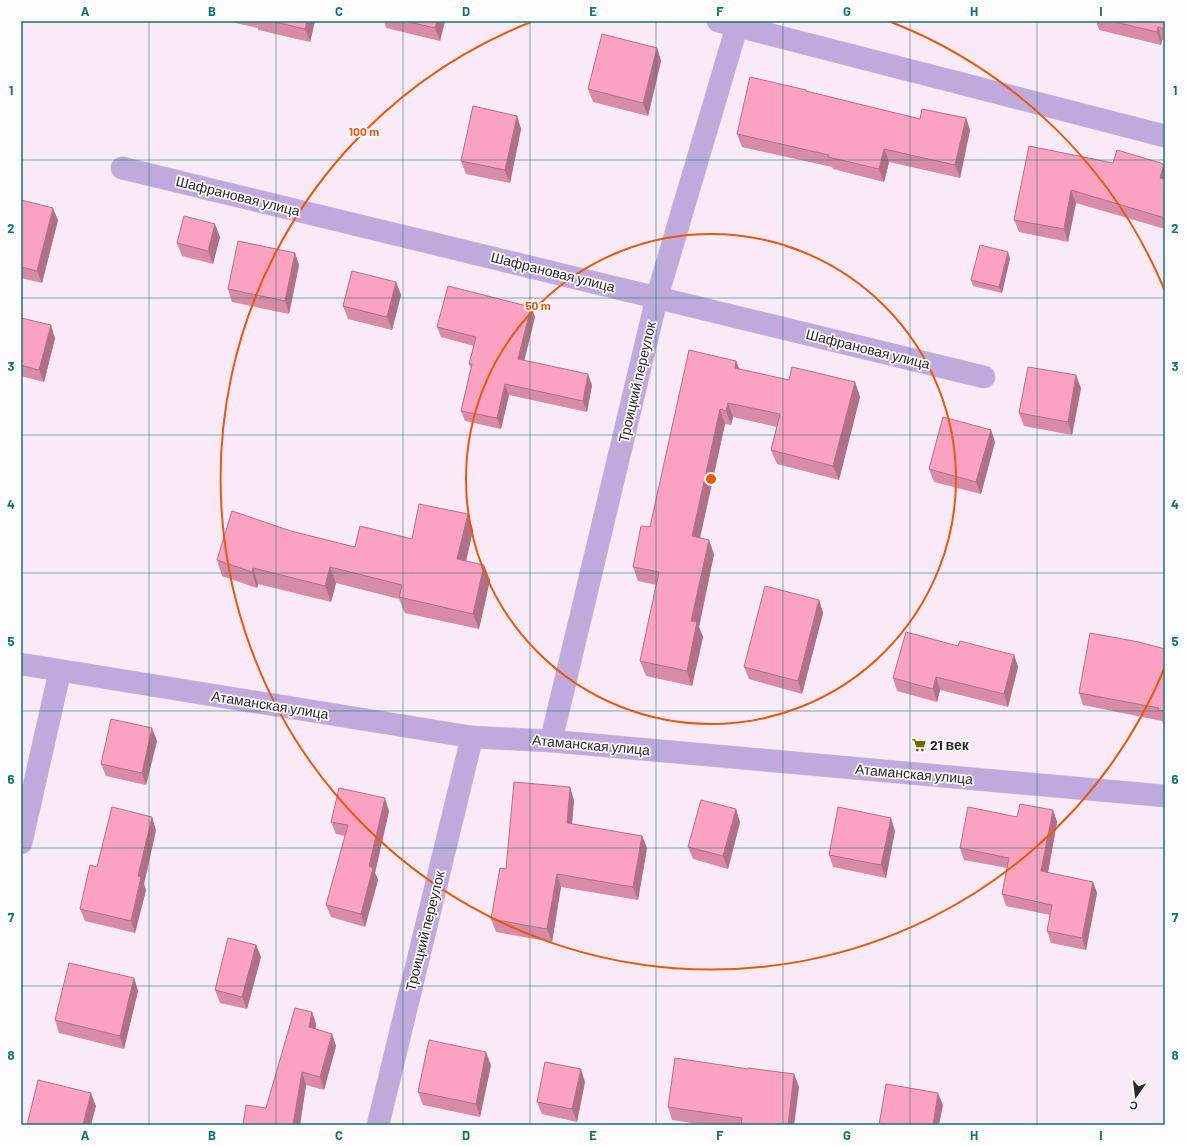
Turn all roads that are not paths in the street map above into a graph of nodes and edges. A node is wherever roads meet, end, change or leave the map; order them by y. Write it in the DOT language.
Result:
graph roads {
  1 [pos="727,24"];
  2 [pos="1165,136"];
  3 [pos="122,168"];
  4 [pos="657,297"];
  5 [pos="984,377"];
  6 [pos="21,664"];
  7 [pos="60,671"];
  8 [pos="472,737"];
  9 [pos="552,741"];
  10 [pos="1165,796"];
  11 [pos="21,843"];
  12 [pos="378,1125"];
  1 -- 2 [label="street"];
  1 -- 4 [label="street, Троицкий переулок"];
  3 -- 4 [label="street, Шафрановая улица"];
  4 -- 5 [label="street, Шафрановая улица"];
  4 -- 9 [label="street, Троицкий переулок"];
  6 -- 7 [label="street, Атаманская улица"];
  7 -- 8 [label="street, Атаманская улица"];
  7 -- 11 [label="street"];
  8 -- 9 [label="street, Атаманская улица"];
  8 -- 12 [label="street, Троицкий переулок"];
  9 -- 10 [label="street, Атаманская улица"];
}
